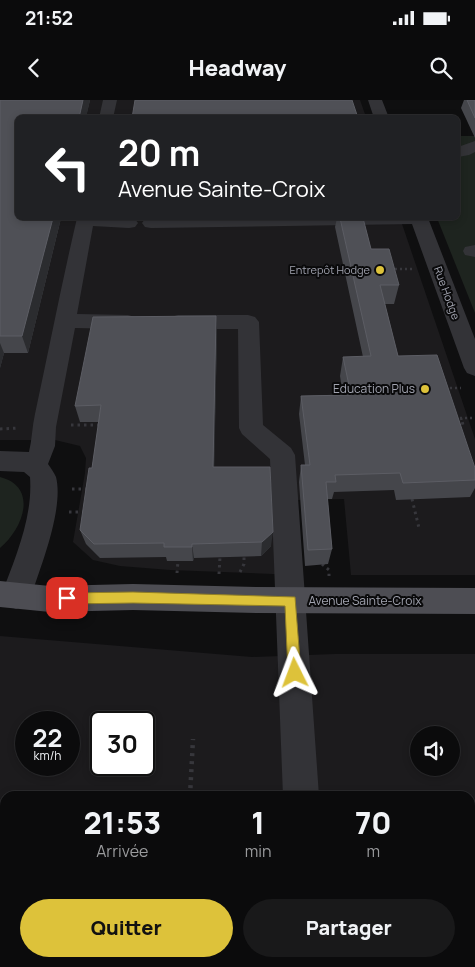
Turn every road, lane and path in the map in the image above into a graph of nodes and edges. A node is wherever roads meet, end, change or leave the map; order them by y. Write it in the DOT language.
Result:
graph roads {
  1 [pos="110,100"];
  2 [pos="375,100"];
  3 [pos="107,115"];
  4 [pos="381,115"];
  5 [pos="475,146"];
  6 [pos="460,152"];
  7 [pos="86,220"];
  8 [pos="100,220"];
  9 [pos="285,220"];
  10 [pos="420,220"];
  11 [pos="129,222"];
  12 [pos="151,222"];
  13 [pos="420,268"];
  14 [pos="385,269"];
  15 [pos="66,322"];
  16 [pos="475,368"];
  17 [pos="444,388"];
  18 [pos="461,388"];
  19 [pos="457,418"];
  20 [pos="462,418"];
  21 [pos="472,418"];
  22 [pos="64,425"];
  23 [pos="105,425"];
  24 [pos="451,425"];
  25 [pos="0,461"];
  26 [pos="34,465"];
  27 [pos="72,489"];
  28 [pos="94,489"];
  29 [pos="412,499"];
  30 [pos="68,512"];
  31 [pos="90,512"];
  32 [pos="419,528"];
  33 [pos="220,557"];
  34 [pos="244,557"];
  35 [pos="178,561"];
  36 [pos="322,564"];
  37 [pos="177,576"];
  38 [pos="219,577"];
  39 [pos="240,577"];
  40 [pos="330,577"];
  41 [pos="8,595"];
  42 [pos="291,601"];
  43 [pos="475,601"];
  44 [pos="193,740"];
  45 [pos="190,791"];
  46 [pos="301,791"];
  1 -- 3 [label="street"];
  2 -- 4 [label="street"];
  5 -- 6 [label="street"];
  7 -- 15 [label="street"];
  8 -- 11 [label="street"];
  9 -- 12 [label="street"];
  10 -- 16 [label="street, Rue Hodge"];
  13 -- 14 [label="path"];
  15 -- 26 [label="street"];
  15 -- 42 [label="street"];
  17 -- 18 [label="path"];
  19 -- 20 [label="path"];
  20 -- 21 [label="path"];
  20 -- 24 [label="path"];
  22 -- 23 [label="path"];
  25 -- 26 [label="street"];
  26 -- 41 [label="street, Avenue Sainte-Croix"];
  27 -- 28 [label="path"];
  29 -- 32 [label="path"];
  30 -- 31 [label="path"];
  33 -- 38 [label="path"];
  34 -- 39 [label="path"];
  35 -- 37 [label="path"];
  36 -- 40 [label="path"];
  41 -- 42 [label="main road, Avenue Sainte-Croix"];
  42 -- 43 [label="main road, Avenue Sainte-Croix"];
  42 -- 46 [label="street"];
  44 -- 45 [label="path"];
}
